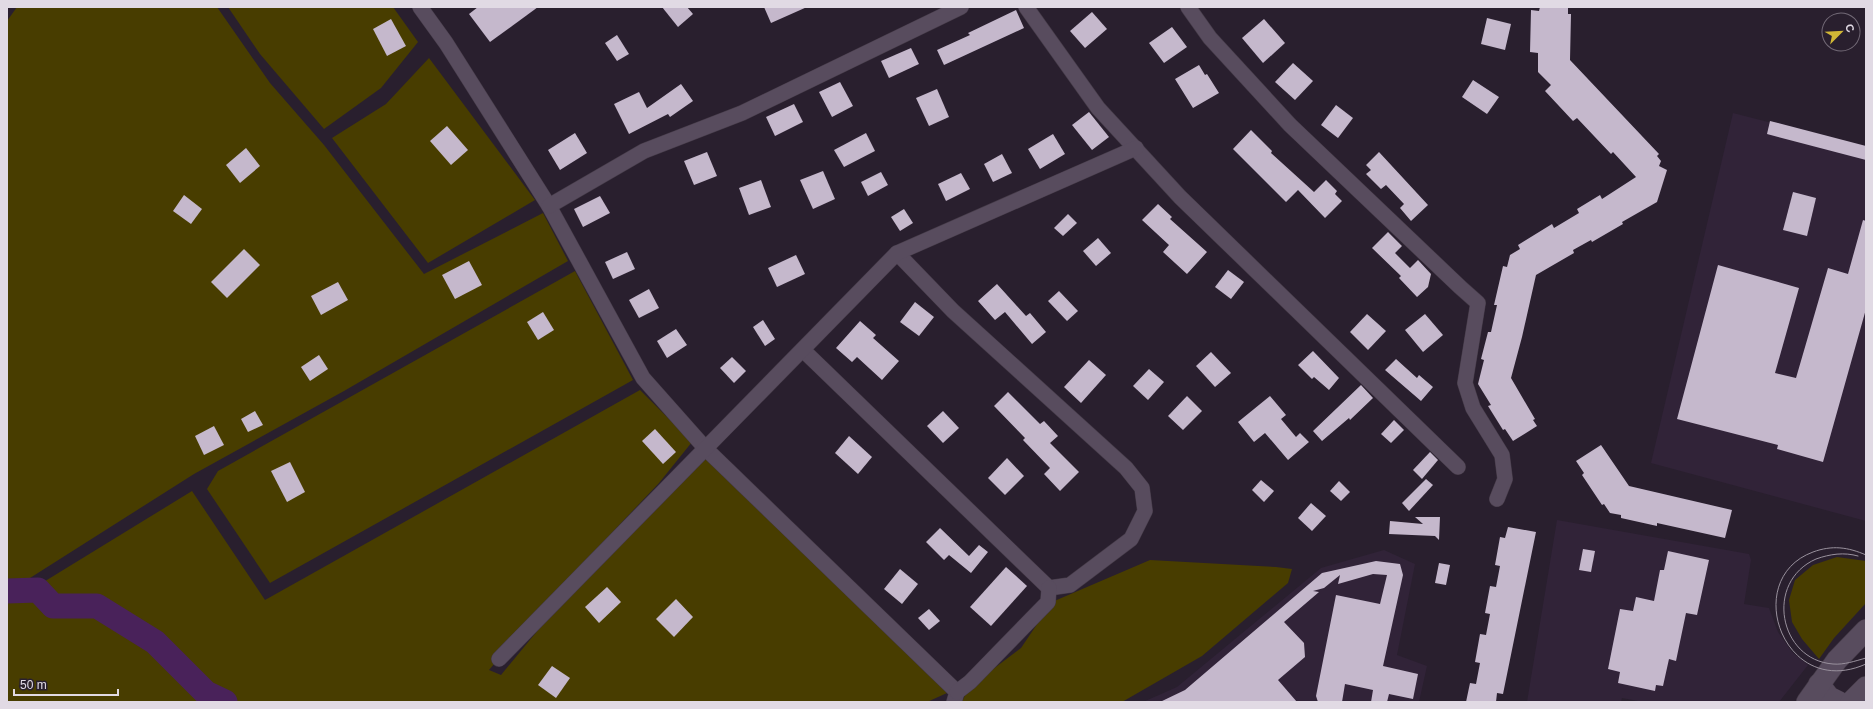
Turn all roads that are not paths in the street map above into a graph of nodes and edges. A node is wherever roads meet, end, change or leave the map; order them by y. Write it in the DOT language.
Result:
graph roads {
  1 [pos="420,7"];
  2 [pos="961,7"];
  3 [pos="1026,7"];
  4 [pos="1188,7"];
  5 [pos="1136,148"];
  6 [pos="549,206"];
  7 [pos="897,253"];
  8 [pos="803,350"];
  9 [pos="706,449"];
  10 [pos="1458,467"];
  11 [pos="1497,499"];
  12 [pos="1049,588"];
  13 [pos="1866,630"];
  14 [pos="499,659"];
  15 [pos="1819,684"];
  16 [pos="1866,687"];
  17 [pos="956,697"];
  18 [pos="1807,702"];
  19 [pos="1839,702"];
  20 [pos="1851,702"];
  1 -- 6 [label="street"];
  2 -- 6 [label="street"];
  3 -- 5 [label="street"];
  4 -- 11 [label="street"];
  5 -- 7 [label="street"];
  5 -- 10 [label="street"];
  6 -- 9 [label="street"];
  7 -- 8 [label="street"];
  7 -- 12 [label="street"];
  8 -- 9 [label="street"];
  8 -- 12 [label="street"];
  9 -- 14 [label="street"];
  9 -- 17 [label="street"];
  12 -- 17 [label="street"];
  13 -- 15 [label="street"];
  15 -- 18 [label="street"];
  15 -- 19 [label="street"];
  16 -- 20 [label="street"];
}
